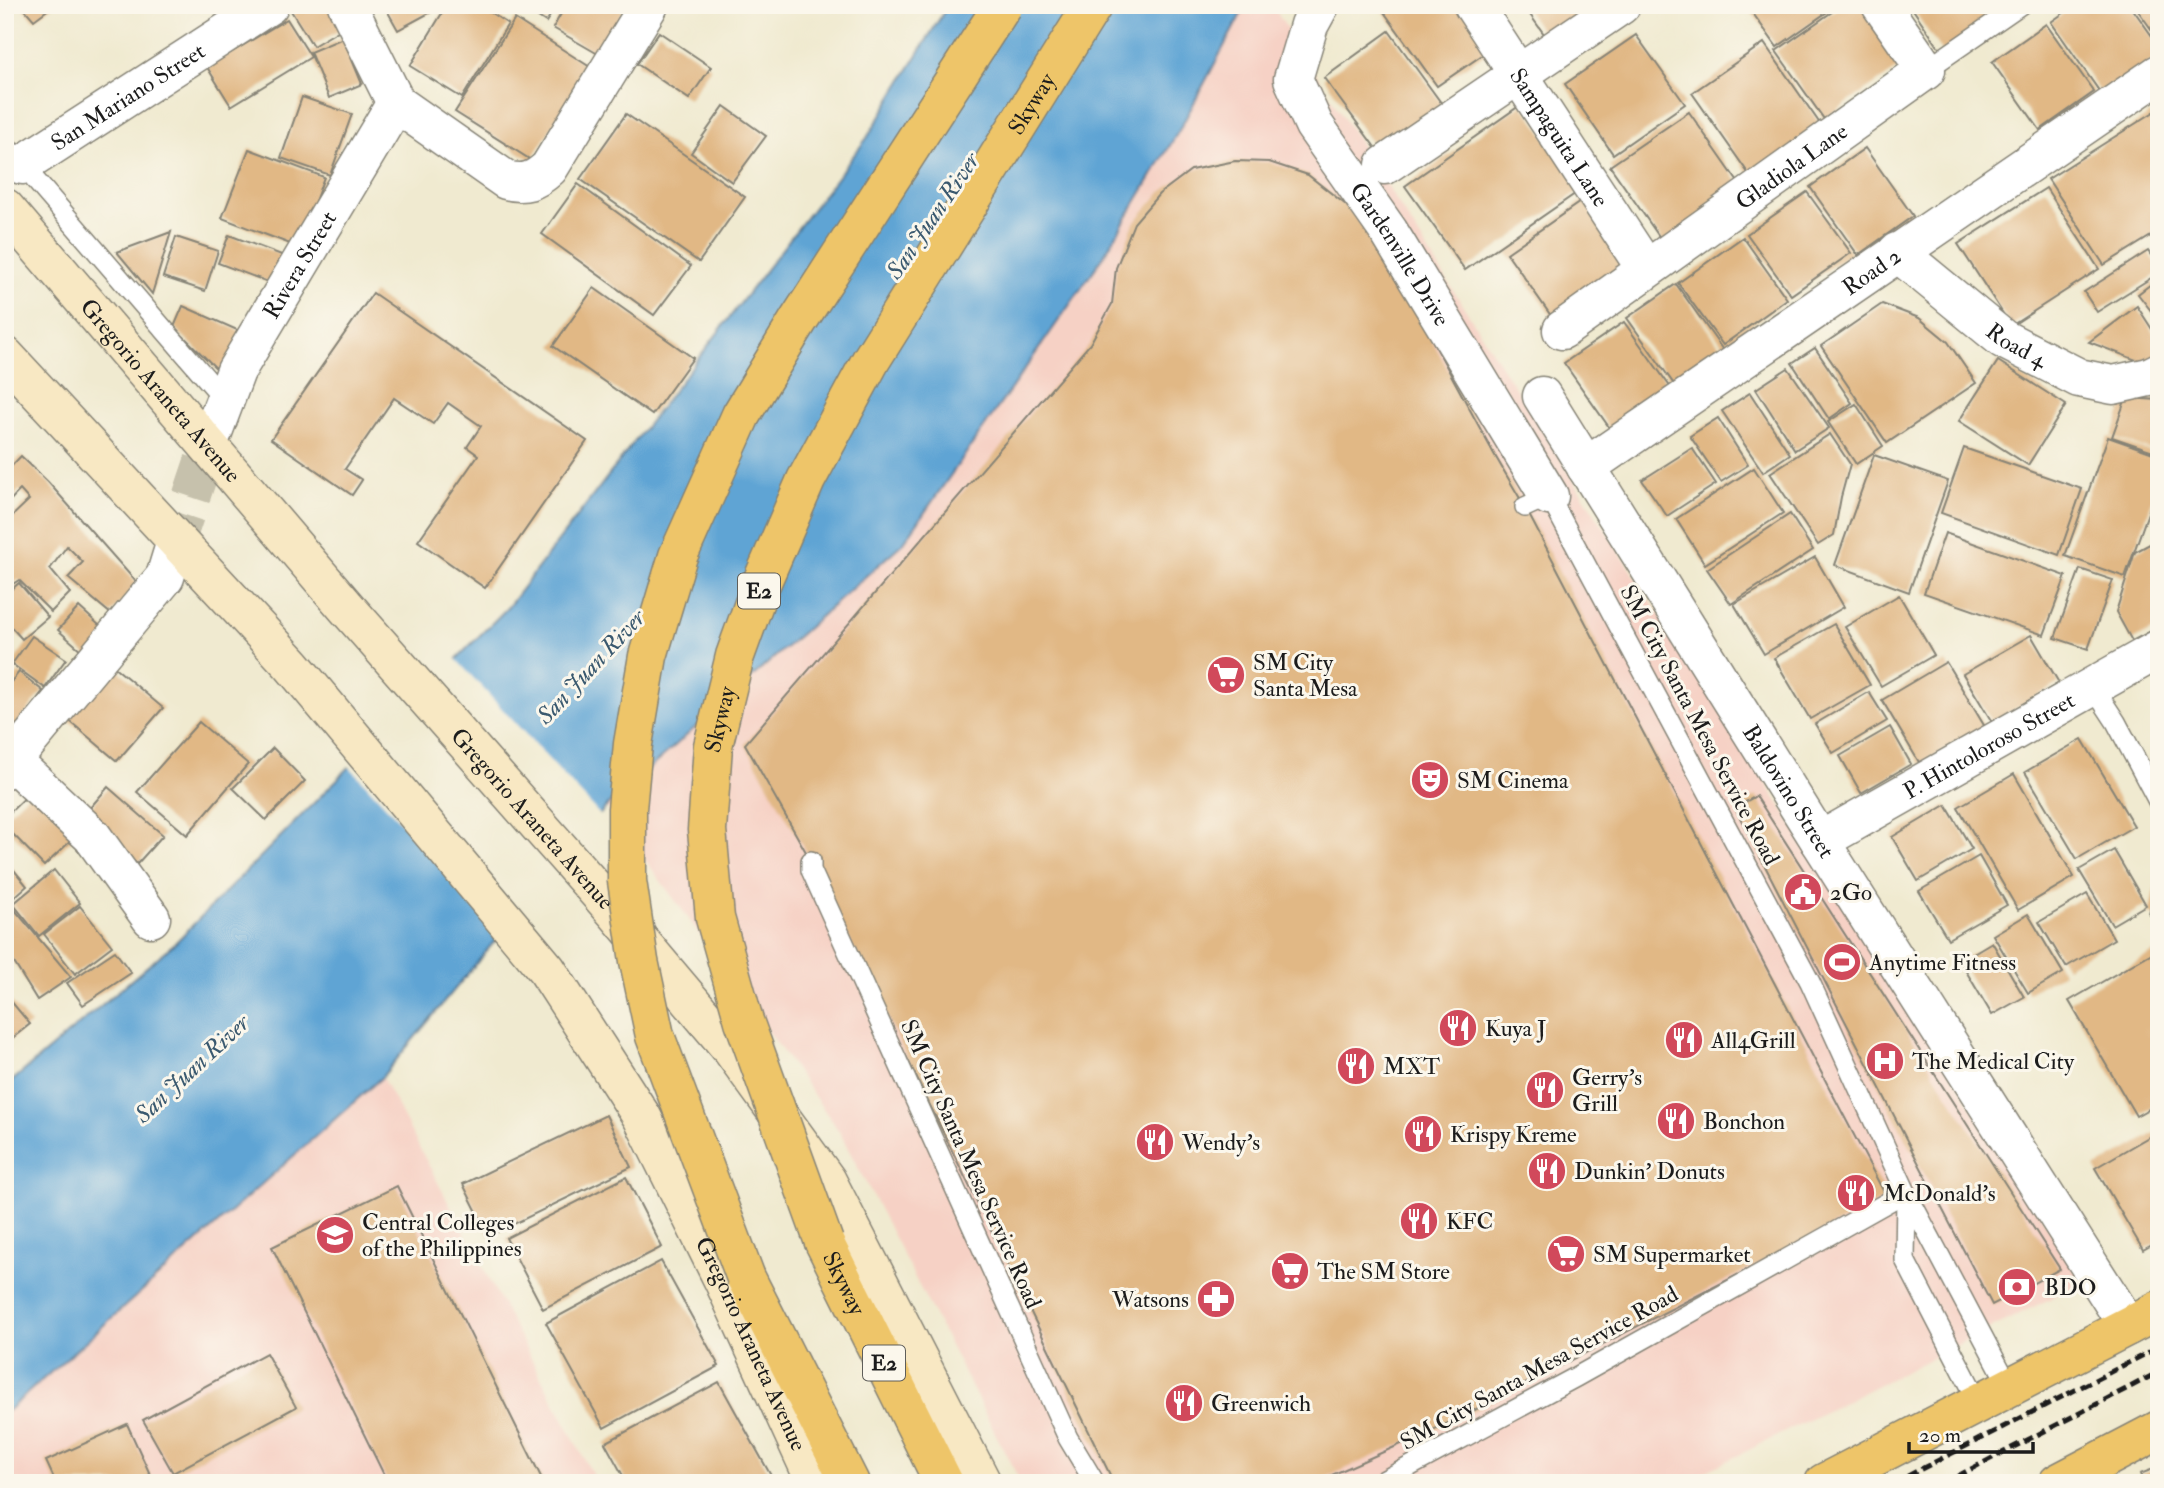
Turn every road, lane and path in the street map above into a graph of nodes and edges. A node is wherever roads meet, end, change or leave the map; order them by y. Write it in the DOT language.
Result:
graph roads {
  1 [pos="269,5"];
  2 [pos="346,5"];
  3 [pos="649,5"];
  4 [pos="1003,5"];
  5 [pos="1093,5"];
  6 [pos="1320,5"];
  7 [pos="1473,5"];
  8 [pos="1621,5"];
  9 [pos="1881,5"];
  10 [pos="2020,5"];
  11 [pos="1926,70"];
  12 [pos="2159,74"];
  13 [pos="1519,75"];
  14 [pos="396,103"];
  15 [pos="14,155"];
  16 [pos="1385,165"];
  17 [pos="5,208"];
  18 [pos="1897,253"];
  19 [pos="1646,269"];
  20 [pos="1562,330"];
  21 [pos="5,356"];
  22 [pos="2159,372"];
  23 [pos="1542,396"];
  24 [pos="219,416"];
  25 [pos="1586,467"];
  26 [pos="1537,502"];
  27 [pos="173,551"];
  28 [pos="2159,649"];
  29 [pos="2093,687"];
  30 [pos="8,765"];
  31 [pos="2159,803"];
  32 [pos="1820,841"];
  33 [pos="811,861"];
  34 [pos="151,918"];
  35 [pos="1906,1192"];
  36 [pos="2143,1318"];
  37 [pos="1995,1395"];
  38 [pos="2159,1430"];
  39 [pos="816,1483"];
  40 [pos="850,1483"];
  41 [pos="944,1483"];
  42 [pos="982,1483"];
  43 [pos="1095,1483"];
  44 [pos="1379,1483"];
  45 [pos="1824,1483"];
  46 [pos="2058,1483"];
  1 -- 15 [label="street, San Mariano Street"];
  2 -- 14 [label="street"];
  3 -- 14 [label="street"];
  4 -- 40 [label="main road, bridge"];
  5 -- 41 [label="main road, Skyway / E2, bridge"];
  6 -- 26 [label="street, Gardenville Drive"];
  7 -- 13 [label="street, Sampaguita Lane"];
  8 -- 13 [label="street"];
  9 -- 11 [label="street"];
  10 -- 11 [label="lane, Gladiola Lane"];
  11 -- 19 [label="street, Gladiola Lane"];
  12 -- 18 [label="street, Road 2"];
  13 -- 16 [label="street"];
  13 -- 19 [label="street, Sampaguita Lane"];
  14 -- 24 [label="street, Rivera Street"];
  15 -- 24 [label="lane"];
  17 -- 42 [label="main road, Gregorio Araneta Avenue"];
  18 -- 22 [label="street, Road 4"];
  18 -- 25 [label="street, Road 2"];
  19 -- 20 [label="street, Gladiola Lane"];
  21 -- 39 [label="main road, Gregorio Araneta Avenue"];
  23 -- 25 [label="street, Baldovino Street"];
  25 -- 32 [label="street, Baldovino Street"];
  26 -- 35 [label="lane, SM City Santa Mesa Service Road"];
  27 -- 30 [label="street"];
  28 -- 29 [label="street, P. Hintoloroso Street"];
  29 -- 31 [label="lane"];
  29 -- 32 [label="street, P. Hintoloroso Street"];
  30 -- 34 [label="street"];
  32 -- 36 [label="street, Baldovino Street"];
  33 -- 43 [label="lane, SM City Santa Mesa Service Road"];
  35 -- 37 [label="lane, SM City Santa Mesa Service Road"];
  35 -- 37 [label="lane, SM City Santa Mesa Service Road"];
  35 -- 44 [label="lane, SM City Santa Mesa Service Road"];
  36 -- 37 [label="main road"];
  37 -- 45 [label="main road"];
  38 -- 46 [label="main road"];
}
